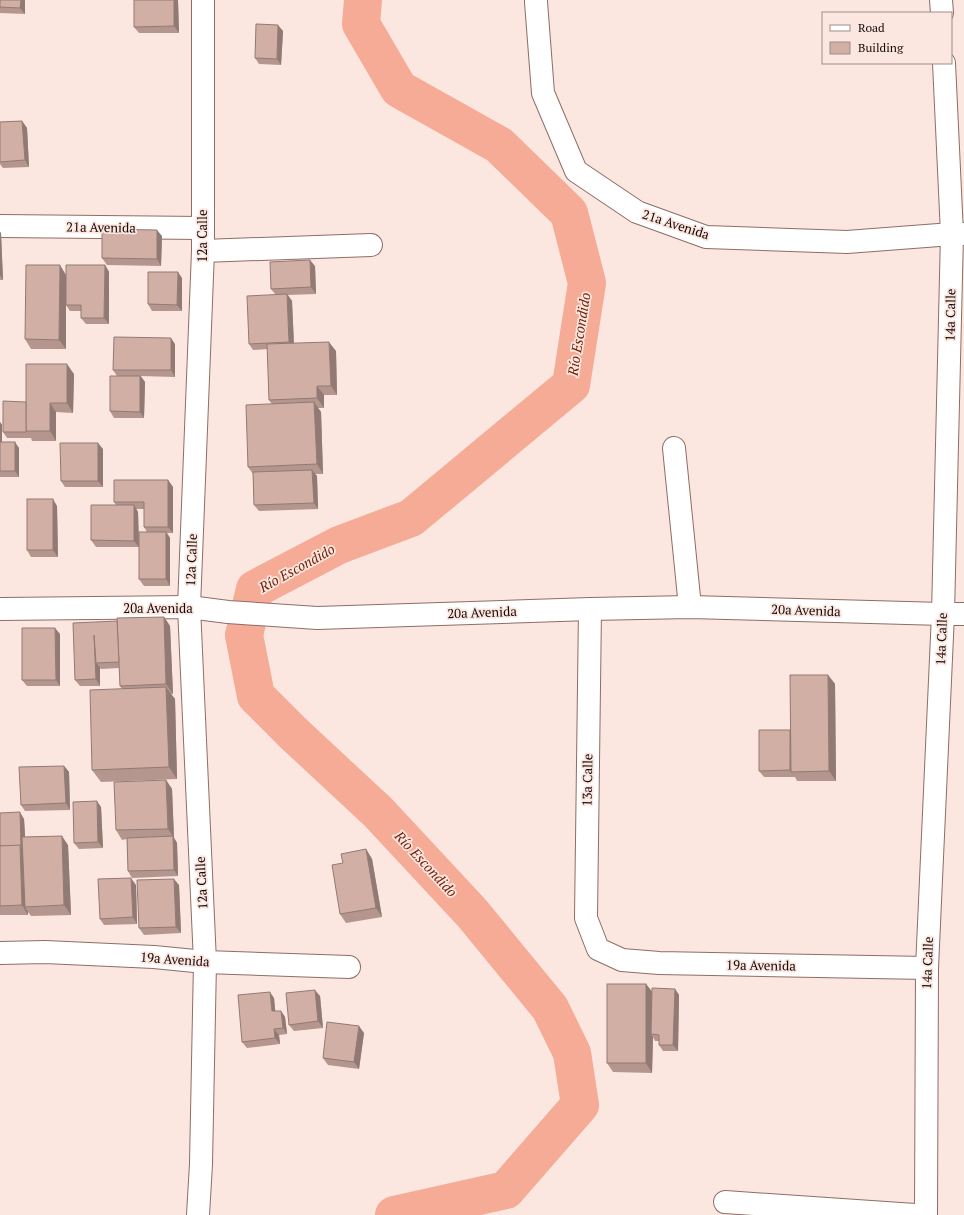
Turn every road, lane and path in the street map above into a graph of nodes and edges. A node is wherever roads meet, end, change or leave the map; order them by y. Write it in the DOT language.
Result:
graph roads {
  1 [pos="203,0"];
  2 [pos="941,0"];
  3 [pos="536,2"];
  4 [pos="942,12"];
  5 [pos="944,64"];
  6 [pos="0,226"];
  7 [pos="202,228"];
  8 [pos="958,234"];
  9 [pos="371,246"];
  10 [pos="202,251"];
  11 [pos="674,448"];
  12 [pos="189,607"];
  13 [pos="690,607"];
  14 [pos="0,609"];
  15 [pos="590,609"];
  16 [pos="943,614"];
  17 [pos="964,614"];
  18 [pos="598,949"];
  19 [pos="0,953"];
  20 [pos="205,962"];
  21 [pos="349,967"];
  22 [pos="927,968"];
  23 [pos="725,1202"];
  24 [pos="198,1215"];
  25 [pos="915,1215"];
  26 [pos="926,1215"];
  1 -- 7 [label="street, 12a Calle"];
  2 -- 4 [label="street"];
  3 -- 8 [label="street, 21a Avenida"];
  5 -- 8 [label="street, 14a Calle"];
  6 -- 7 [label="street, 21a Avenida"];
  7 -- 10 [label="street, 12a Calle"];
  8 -- 16 [label="street, 14a Calle"];
  9 -- 10 [label="street"];
  10 -- 12 [label="street, 12a Calle"];
  11 -- 13 [label="street"];
  12 -- 14 [label="street, 20a Avenida"];
  12 -- 15 [label="street, 20a Avenida"];
  12 -- 20 [label="street, 12a Calle"];
  13 -- 15 [label="street, 20a Avenida"];
  13 -- 16 [label="street, 20a Avenida"];
  15 -- 18 [label="street, 13a Calle"];
  16 -- 17 [label="street, 20a Avenida"];
  16 -- 22 [label="street, 14a Calle"];
  18 -- 22 [label="street, 19a Avenida"];
  19 -- 20 [label="street, 19a Avenida"];
  20 -- 21 [label="street, 19a Avenida"];
  20 -- 24 [label="street, 12a Calle"];
  22 -- 26 [label="street, 14a Calle"];
  23 -- 25 [label="street"];
}
